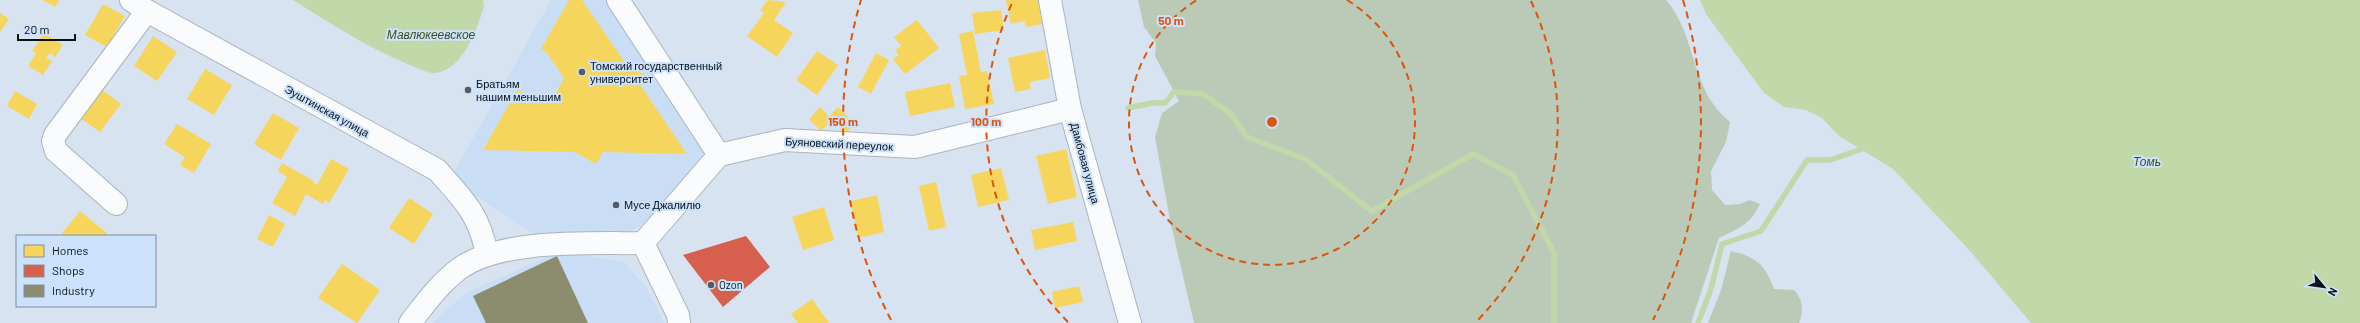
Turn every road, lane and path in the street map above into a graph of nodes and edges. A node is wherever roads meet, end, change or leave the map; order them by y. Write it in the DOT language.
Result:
graph roads {
  1 [pos="618,0"];
  2 [pos="1050,0"];
  3 [pos="139,5"];
  4 [pos="1070,109"];
  5 [pos="719,155"];
  6 [pos="116,204"];
  7 [pos="643,243"];
  8 [pos="487,254"];
  9 [pos="681,320"];
  10 [pos="410,323"];
  11 [pos="1130,323"];
  1 -- 5 [label="street"];
  2 -- 4 [label="street, Дамбовая улица"];
  3 -- 6 [label="street"];
  3 -- 8 [label="street, Эуштинская улица"];
  4 -- 5 [label="street, Буяновский переулок"];
  4 -- 11 [label="street, Дамбовая улица"];
  5 -- 7 [label="street"];
  7 -- 8 [label="street"];
  7 -- 9 [label="street"];
  8 -- 10 [label="street"];
}
